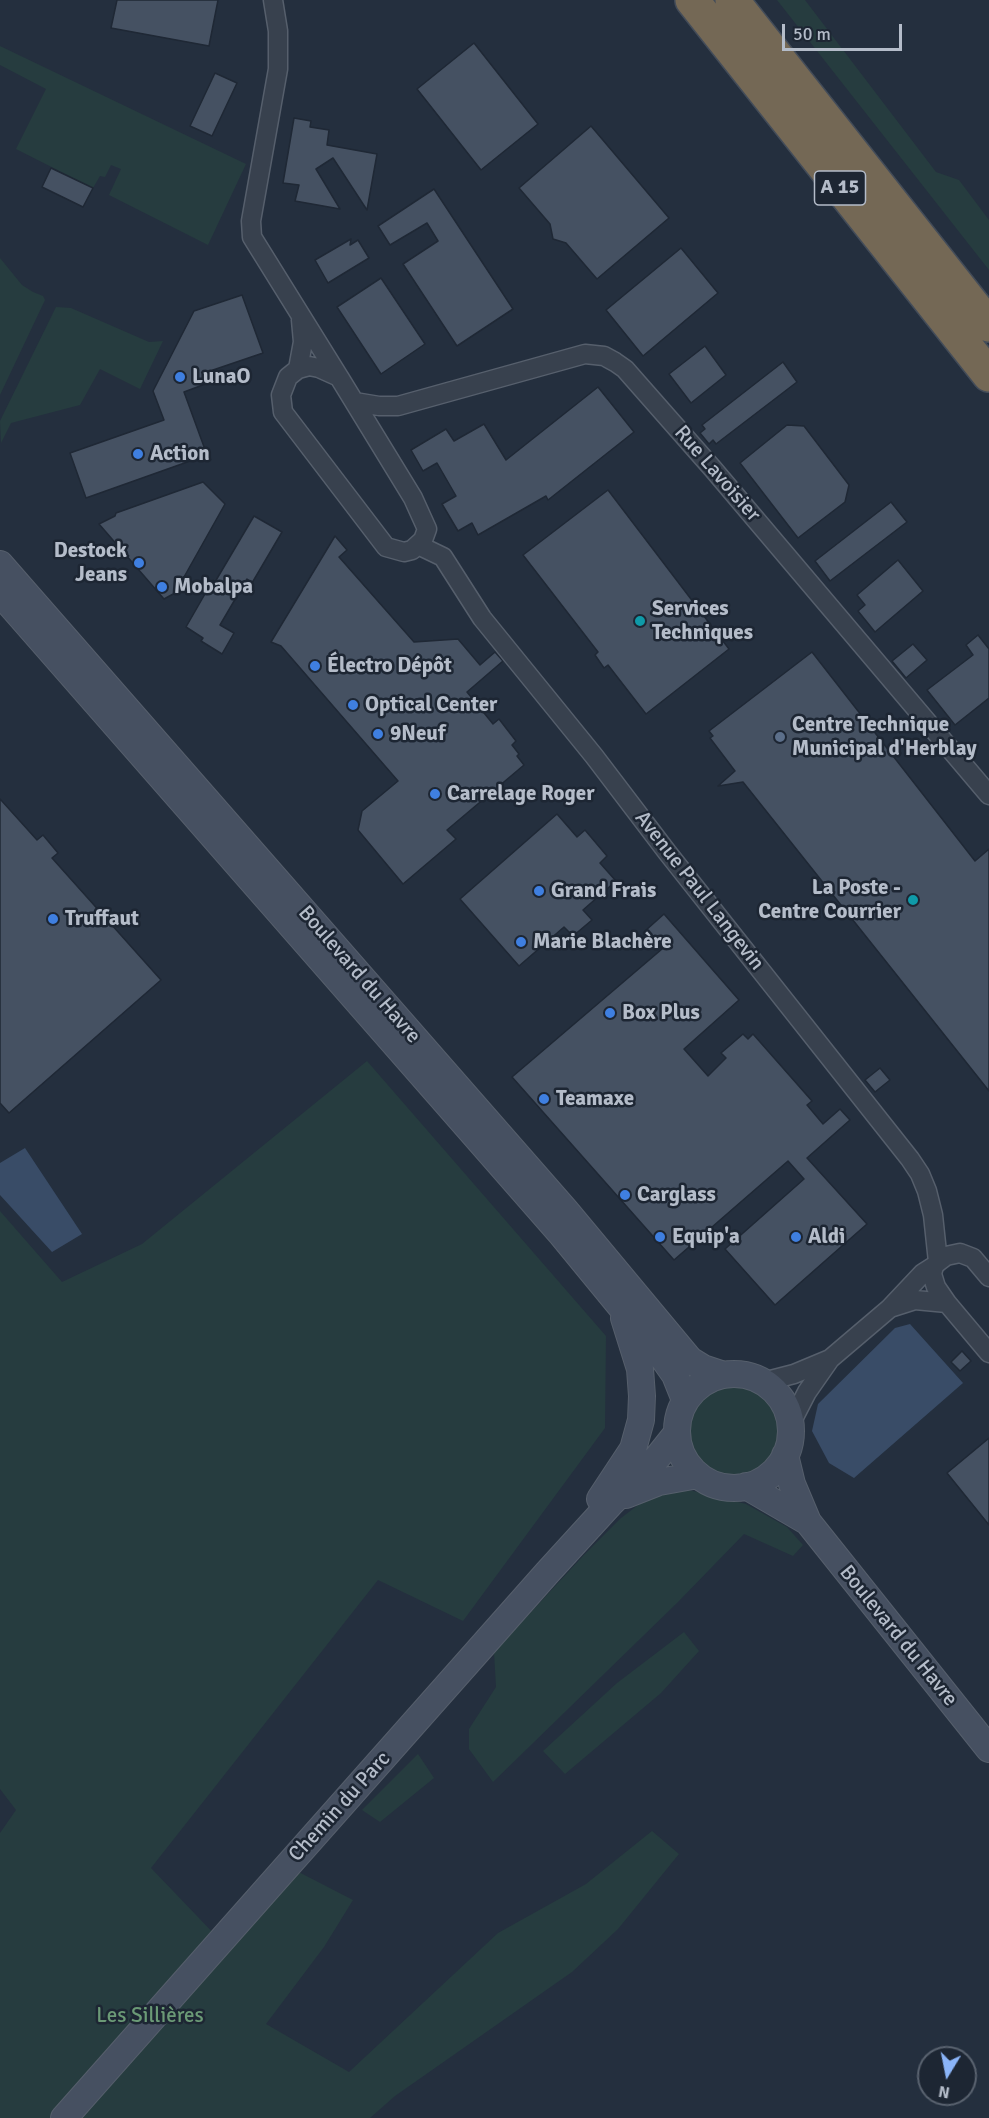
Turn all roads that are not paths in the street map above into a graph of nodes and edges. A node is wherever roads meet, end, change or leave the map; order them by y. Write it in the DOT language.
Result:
graph roads {
  1 [pos="273,0"];
  2 [pos="692,0"];
  3 [pos="732,0"];
  4 [pos="300,316"];
  5 [pos="989,325"];
  6 [pos="298,369"];
  7 [pos="989,375"];
  8 [pos="339,378"];
  9 [pos="355,402"];
  10 [pos="418,545"];
  11 [pos="0,564"];
  12 [pos="0,593"];
  13 [pos="989,795"];
  14 [pos="936,1264"];
  15 [pos="989,1277"];
  16 [pos="947,1303"];
  17 [pos="621,1306"];
  18 [pos="890,1308"];
  19 [pos="989,1353"];
  20 [pos="830,1359"];
  21 [pos="724,1375"];
  22 [pos="763,1382"];
  23 [pos="685,1400"];
  24 [pos="790,1425"];
  25 [pos="677,1432"];
  26 [pos="785,1455"];
  27 [pos="698,1475"];
  28 [pos="746,1486"];
  29 [pos="617,1498"];
  30 [pos="808,1522"];
  31 [pos="547,1573"];
  32 [pos="989,1749"];
  33 [pos="64,2118"];
  1 -- 4 [label="street"];
  2 -- 7 [label="highway, A 15"];
  3 -- 5 [label="highway, A 15"];
  4 -- 6 [label="street"];
  4 -- 8 [label="street"];
  6 -- 8 [label="street"];
  6 -- 10 [label="street"];
  8 -- 9 [label="street"];
  9 -- 10 [label="street"];
  9 -- 13 [label="street, Rue Lavoisier"];
  10 -- 14 [label="street, Avenue Paul Langevin"];
  11 -- 21 [label="main road, Boulevard du Havre"];
  12 -- 17 [label="main road, Boulevard du Havre"];
  14 -- 15 [label="street"];
  14 -- 16 [label="street, Avenue Paul Langevin"];
  14 -- 18 [label="street"];
  16 -- 18 [label="street"];
  16 -- 19 [label="street, Avenue Paul Langevin"];
  17 -- 23 [label="main road, Boulevard du Havre"];
  17 -- 31 [label="main road"];
  18 -- 20 [label="street"];
  20 -- 22 [label="street"];
  20 -- 24 [label="street"];
  21 -- 22 [label="main road, Boulevard du Havre"];
  21 -- 23 [label="main road"];
  22 -- 24 [label="main road"];
  23 -- 25 [label="main road"];
  24 -- 26 [label="main road, Boulevard du Havre"];
  25 -- 27 [label="main road"];
  25 -- 29 [label="main road, Chemin du Parc"];
  26 -- 28 [label="main road, Boulevard du Havre"];
  26 -- 30 [label="main road, Boulevard du Havre"];
  27 -- 28 [label="main road, Boulevard du Havre"];
  27 -- 29 [label="main road, Chemin du Parc"];
  28 -- 30 [label="main road, Boulevard du Havre"];
  29 -- 31 [label="main road, Chemin du Parc"];
  30 -- 32 [label="main road, Boulevard du Havre"];
  31 -- 33 [label="main road, Chemin du Parc"];
}
